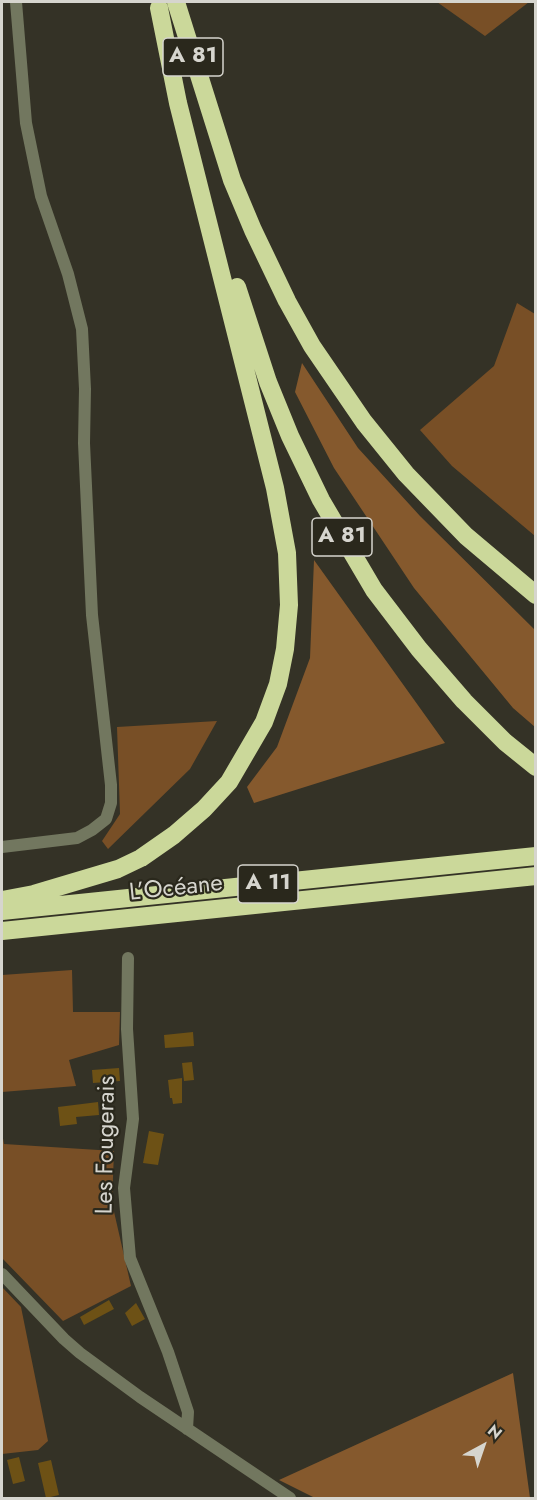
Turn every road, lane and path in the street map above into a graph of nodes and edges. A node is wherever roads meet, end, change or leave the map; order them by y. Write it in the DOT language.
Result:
graph roads {
  1 [pos="16,2"];
  2 [pos="164,4"];
  3 [pos="536,595"];
  4 [pos="536,767"];
  5 [pos="2,847"];
  6 [pos="536,856"];
  7 [pos="536,876"];
  8 [pos="2,900"];
  9 [pos="2,911"];
  10 [pos="2,931"];
  11 [pos="128,958"];
  12 [pos="2,1274"];
  13 [pos="187,1429"];
  14 [pos="290,1498"];
  1 -- 5 [label="street"];
  2 -- 3 [label="highway, A 81"];
  2 -- 4 [label="highway, A 81"];
  2 -- 8 [label="highway"];
  6 -- 9 [label="highway, L’Océane / A 11"];
  7 -- 10 [label="highway, L’Océane / A 11"];
  11 -- 13 [label="street, Les Fougerais"];
  12 -- 13 [label="street"];
  13 -- 14 [label="street"];
}
